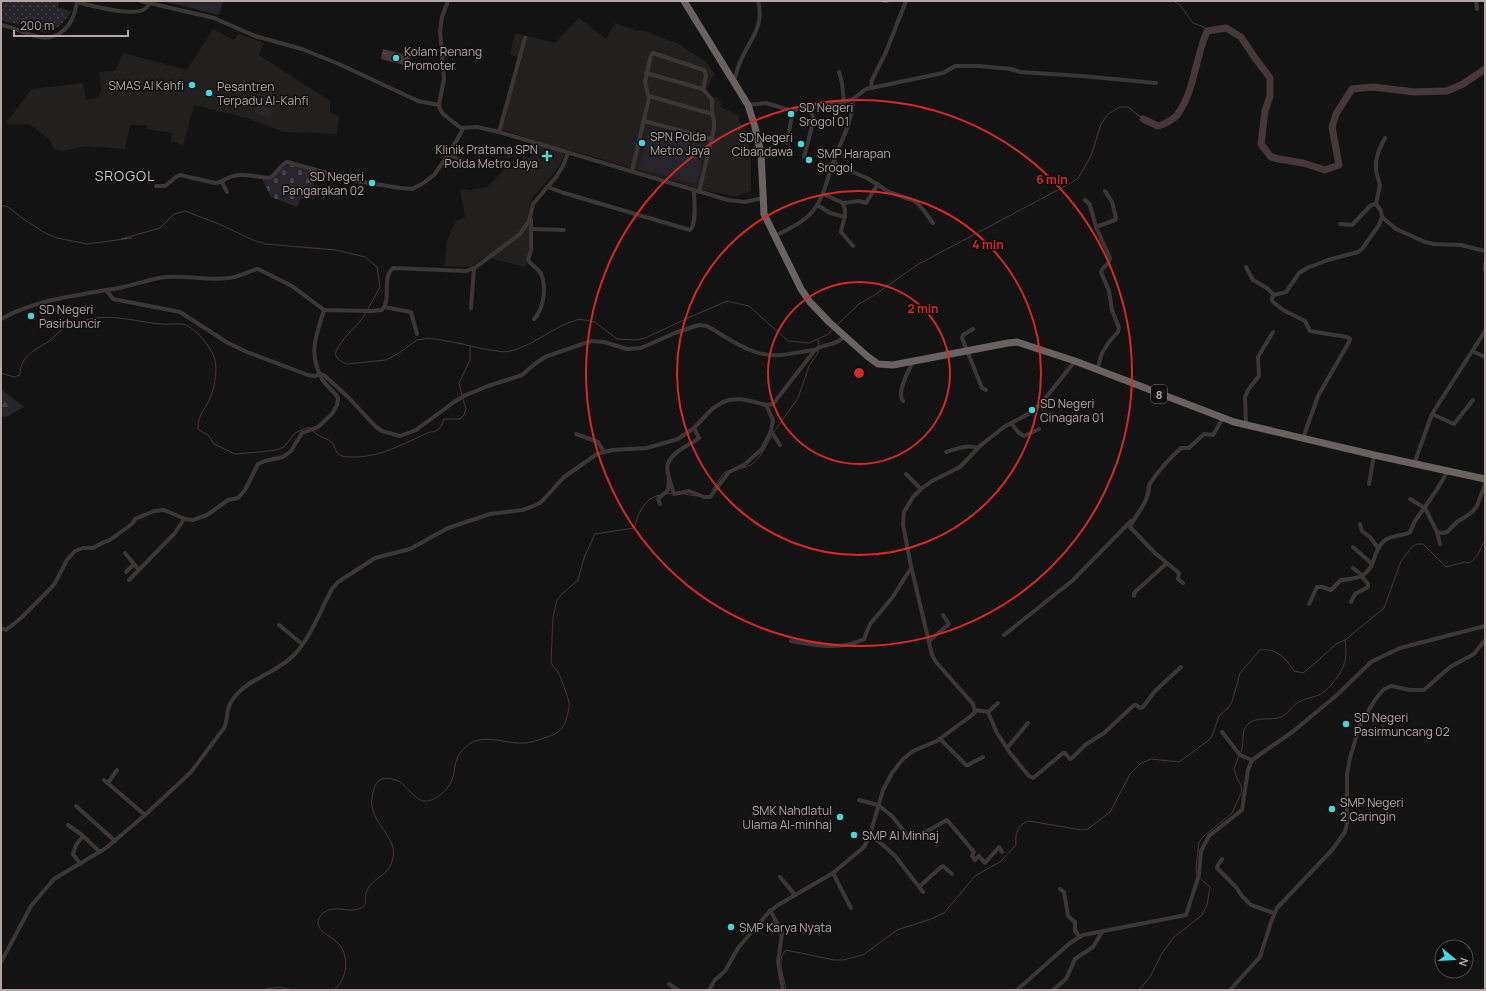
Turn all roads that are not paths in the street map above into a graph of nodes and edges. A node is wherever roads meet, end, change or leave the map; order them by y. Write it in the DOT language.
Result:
graph roads {
  1 [pos="77,1"];
  2 [pos="141,1"];
  3 [pos="448,1"];
  4 [pos="684,1"];
  5 [pos="758,1"];
  6 [pos="884,1"];
  7 [pos="887,1"];
  8 [pos="906,1"];
  9 [pos="1476,1"];
  10 [pos="150,3"];
  11 [pos="1478,9"];
  12 [pos="1,25"];
  13 [pos="525,38"];
  14 [pos="839,72"];
  15 [pos="646,73"];
  16 [pos="734,81"];
  17 [pos="1156,83"];
  18 [pos="871,88"];
  19 [pos="703,90"];
  20 [pos="649,96"];
  21 [pos="853,99"];
  22 [pos="844,102"];
  23 [pos="439,105"];
  24 [pos="748,105"];
  25 [pos="809,108"];
  26 [pos="793,110"];
  27 [pos="712,114"];
  28 [pos="644,121"];
  29 [pos="463,129"];
  30 [pos="499,132"];
  31 [pos="1385,138"];
  32 [pos="712,140"];
  33 [pos="787,143"];
  34 [pos="568,153"];
  35 [pos="449,154"];
  36 [pos="804,157"];
  37 [pos="833,163"];
  38 [pos="470,166"];
  39 [pos="632,171"];
  40 [pos="222,182"];
  41 [pos="878,184"];
  42 [pos="156,186"];
  43 [pos="548,187"];
  44 [pos="694,190"];
  45 [pos="1105,191"];
  46 [pos="227,192"];
  47 [pos="699,192"];
  48 [pos="823,194"];
  49 [pos="763,198"];
  50 [pos="1085,200"];
  51 [pos="843,203"];
  52 [pos="1376,204"];
  53 [pos="817,205"];
  54 [pos="531,215"];
  55 [pos="845,217"];
  56 [pos="1382,218"];
  57 [pos="933,223"];
  58 [pos="1340,224"];
  59 [pos="1096,227"];
  60 [pos="531,229"];
  61 [pos="564,230"];
  62 [pos="774,236"];
  63 [pos="853,246"];
  64 [pos="1485,251"];
  65 [pos="1485,264"];
  66 [pos="1246,267"];
  67 [pos="474,268"];
  68 [pos="1485,270"];
  69 [pos="106,290"];
  70 [pos="1274,295"];
  71 [pos="384,307"];
  72 [pos="471,308"];
  73 [pos="324,310"];
  74 [pos="1,318"];
  75 [pos="534,319"];
  76 [pos="973,329"];
  77 [pos="1485,331"];
  78 [pos="1273,332"];
  79 [pos="417,334"];
  80 [pos="844,335"];
  81 [pos="815,350"];
  82 [pos="967,351"];
  83 [pos="1472,351"];
  84 [pos="1485,357"];
  85 [pos="1075,361"];
  86 [pos="913,362"];
  87 [pos="1097,370"];
  88 [pos="321,374"];
  89 [pos="986,390"];
  90 [pos="903,400"];
  91 [pos="1473,400"];
  92 [pos="766,405"];
  93 [pos="1432,414"];
  94 [pos="1223,418"];
  95 [pos="1011,423"];
  96 [pos="1246,425"];
  97 [pos="694,428"];
  98 [pos="1039,429"];
  99 [pos="772,433"];
  100 [pos="576,434"];
  101 [pos="1303,438"];
  102 [pos="780,445"];
  103 [pos="978,448"];
  104 [pos="604,452"];
  105 [pos="946,452"];
  106 [pos="1374,455"];
  107 [pos="1414,464"];
  108 [pos="1447,472"];
  109 [pos="906,474"];
  110 [pos="669,479"];
  111 [pos="1485,479"];
  112 [pos="1369,484"];
  113 [pos="1485,484"];
  114 [pos="921,489"];
  115 [pos="1410,499"];
  116 [pos="660,504"];
  117 [pos="1425,508"];
  118 [pos="1134,517"];
  119 [pos="184,519"];
  120 [pos="1360,524"];
  121 [pos="1437,532"];
  122 [pos="1440,544"];
  123 [pos="1353,547"];
  124 [pos="1378,548"];
  125 [pos="125,553"];
  126 [pos="1167,563"];
  127 [pos="134,564"];
  128 [pos="1372,564"];
  129 [pos="911,568"];
  130 [pos="1353,568"];
  131 [pos="139,570"];
  132 [pos="126,572"];
  133 [pos="1362,576"];
  134 [pos="129,580"];
  135 [pos="1183,583"];
  136 [pos="1134,596"];
  137 [pos="1351,602"];
  138 [pos="1309,604"];
  139 [pos="943,615"];
  140 [pos="279,625"];
  141 [pos="1485,626"];
  142 [pos="1,628"];
  143 [pos="1004,635"];
  144 [pos="1485,640"];
  145 [pos="791,641"];
  146 [pos="929,642"];
  147 [pos="302,644"];
  148 [pos="1181,667"];
  149 [pos="998,703"];
  150 [pos="975,710"];
  151 [pos="988,712"];
  152 [pos="1028,723"];
  153 [pos="1222,732"];
  154 [pos="940,739"];
  155 [pos="1007,748"];
  156 [pos="983,757"];
  157 [pos="1252,760"];
  158 [pos="117,770"];
  159 [pos="859,800"];
  160 [pos="878,805"];
  161 [pos="76,806"];
  162 [pos="145,815"];
  163 [pos="68,825"];
  164 [pos="870,835"];
  165 [pos="83,836"];
  166 [pos="115,841"];
  167 [pos="100,852"];
  168 [pos="1002,852"];
  169 [pos="1222,859"];
  170 [pos="80,864"];
  171 [pos="833,873"];
  172 [pos="952,874"];
  173 [pos="780,877"];
  174 [pos="919,887"];
  175 [pos="1060,889"];
  176 [pos="923,892"];
  177 [pos="795,895"];
  178 [pos="851,908"];
  179 [pos="770,910"];
  180 [pos="1274,913"];
  181 [pos="1102,932"];
  182 [pos="1080,937"];
  183 [pos="1,962"];
  184 [pos="669,984"];
  185 [pos="678,990"];
  186 [pos="709,990"];
  187 [pos="783,990"];
  188 [pos="1017,990"];
  189 [pos="1053,990"];
  190 [pos="1230,990"];
  1 -- 10 [label="street"];
  1 -- 12 [label="street"];
  2 -- 10 [label="street"];
  3 -- 23 [label="street"];
  4 -- 16 [label="highway, 8"];
  5 -- 16 [label="street"];
  6 -- 7 [label="street"];
  8 -- 18 [label="street"];
  9 -- 11 [label="street"];
  10 -- 23 [label="street"];
  13 -- 30 [label="street"];
  14 -- 22 [label="street"];
  15 -- 19 [label="street"];
  15 -- 19 [label="street"];
  15 -- 20 [label="street"];
  16 -- 24 [label="highway, 8"];
  17 -- 18 [label="street"];
  18 -- 21 [label="street"];
  19 -- 27 [label="street"];
  20 -- 27 [label="street"];
  20 -- 28 [label="street"];
  21 -- 22 [label="street"];
  21 -- 37 [label="street"];
  22 -- 25 [label="street"];
  23 -- 29 [label="street"];
  24 -- 26 [label="street"];
  24 -- 49 [label="highway, 8"];
  25 -- 26 [label="street"];
  25 -- 36 [label="street"];
  26 -- 33 [label="street"];
  27 -- 32 [label="street"];
  28 -- 32 [label="street"];
  28 -- 39 [label="street"];
  29 -- 30 [label="street"];
  29 -- 35 [label="street"];
  30 -- 34 [label="street"];
  31 -- 52 [label="street"];
  32 -- 47 [label="street"];
  34 -- 39 [label="street"];
  34 -- 43 [label="street"];
  35 -- 38 [label="street"];
  35 -- 40 [label="street"];
  37 -- 41 [label="street"];
  37 -- 48 [label="street"];
  39 -- 44 [label="street"];
  40 -- 42 [label="street"];
  40 -- 46 [label="street"];
  41 -- 51 [label="street"];
  41 -- 57 [label="street"];
  43 -- 44 [label="street"];
  43 -- 54 [label="street"];
  44 -- 47 [label="street"];
  45 -- 59 [label="street"];
  47 -- 49 [label="street"];
  48 -- 51 [label="street"];
  48 -- 53 [label="street"];
  49 -- 62 [label="highway, 8"];
  50 -- 59 [label="street"];
  51 -- 55 [label="street"];
  52 -- 56 [label="street"];
  52 -- 58 [label="street"];
  53 -- 55 [label="street"];
  53 -- 62 [label="street"];
  54 -- 60 [label="street"];
  54 -- 67 [label="street"];
  55 -- 63 [label="street"];
  56 -- 64 [label="street"];
  56 -- 70 [label="street"];
  59 -- 87 [label="street"];
  60 -- 61 [label="street"];
  60 -- 75 [label="street"];
  62 -- 80 [label="highway, 8"];
  65 -- 68 [label="street"];
  66 -- 70 [label="street"];
  67 -- 71 [label="street"];
  67 -- 72 [label="street"];
  69 -- 73 [label="street"];
  69 -- 74 [label="street"];
  69 -- 88 [label="street"];
  70 -- 101 [label="street"];
  71 -- 73 [label="street"];
  71 -- 79 [label="street"];
  73 -- 88 [label="street"];
  76 -- 82 [label="street"];
  77 -- 83 [label="street"];
  78 -- 96 [label="street"];
  80 -- 81 [label="street"];
  80 -- 86 [label="highway, 8"];
  81 -- 88 [label="street"];
  81 -- 92 [label="street"];
  82 -- 85 [label="highway, 8"];
  82 -- 86 [label="highway, 8"];
  82 -- 89 [label="street"];
  83 -- 84 [label="street"];
  83 -- 93 [label="street"];
  85 -- 87 [label="highway, 8"];
  85 -- 95 [label="street"];
  86 -- 90 [label="street"];
  87 -- 94 [label="highway, 8"];
  88 -- 119 [label="street"];
  91 -- 93 [label="street"];
  92 -- 97 [label="street"];
  92 -- 99 [label="street"];
  93 -- 107 [label="street"];
  94 -- 96 [label="highway, 8"];
  94 -- 118 [label="street"];
  95 -- 98 [label="street"];
  95 -- 103 [label="street"];
  96 -- 101 [label="highway, 8"];
  97 -- 104 [label="street"];
  97 -- 110 [label="street"];
  99 -- 102 [label="street"];
  99 -- 110 [label="street"];
  100 -- 104 [label="street"];
  101 -- 106 [label="highway, 8"];
  103 -- 105 [label="street"];
  103 -- 114 [label="street"];
  104 -- 147 [label="street"];
  106 -- 107 [label="highway, 8"];
  106 -- 112 [label="street"];
  107 -- 108 [label="highway, 8"];
  108 -- 111 [label="highway, 8"];
  108 -- 117 [label="street"];
  109 -- 114 [label="street"];
  110 -- 116 [label="street"];
  113 -- 121 [label="street"];
  114 -- 129 [label="street"];
  115 -- 117 [label="street"];
  117 -- 121 [label="street"];
  117 -- 124 [label="street"];
  118 -- 126 [label="street"];
  118 -- 143 [label="street"];
  119 -- 131 [label="street"];
  119 -- 142 [label="street"];
  120 -- 124 [label="street"];
  121 -- 122 [label="street"];
  123 -- 128 [label="street"];
  124 -- 128 [label="street"];
  125 -- 127 [label="street"];
  126 -- 135 [label="street"];
  126 -- 136 [label="street"];
  127 -- 131 [label="street"];
  127 -- 132 [label="street"];
  128 -- 133 [label="street"];
  129 -- 145 [label="street"];
  129 -- 146 [label="street"];
  130 -- 133 [label="street"];
  131 -- 134 [label="street"];
  133 -- 137 [label="street"];
  133 -- 138 [label="street"];
  139 -- 146 [label="street"];
  140 -- 147 [label="street"];
  141 -- 157 [label="street"];
  144 -- 180 [label="street"];
  146 -- 150 [label="street"];
  147 -- 162 [label="street"];
  148 -- 155 [label="street"];
  149 -- 151 [label="street"];
  150 -- 151 [label="street"];
  150 -- 154 [label="street"];
  151 -- 155 [label="street"];
  152 -- 155 [label="street"];
  153 -- 157 [label="street"];
  154 -- 156 [label="street"];
  154 -- 160 [label="street"];
  157 -- 181 [label="street"];
  158 -- 162 [label="street"];
  159 -- 160 [label="street"];
  160 -- 164 [label="street"];
  160 -- 168 [label="street"];
  161 -- 166 [label="street"];
  162 -- 166 [label="street"];
  163 -- 165 [label="street"];
  164 -- 171 [label="street"];
  164 -- 174 [label="street"];
  165 -- 167 [label="street"];
  165 -- 170 [label="street"];
  166 -- 167 [label="street"];
  167 -- 170 [label="street"];
  169 -- 180 [label="street"];
  170 -- 183 [label="street"];
  171 -- 177 [label="street"];
  171 -- 178 [label="street"];
  172 -- 174 [label="street"];
  173 -- 177 [label="street"];
  174 -- 176 [label="street"];
  175 -- 182 [label="street"];
  177 -- 179 [label="street"];
  179 -- 186 [label="street"];
  179 -- 187 [label="street"];
  180 -- 190 [label="street"];
  181 -- 182 [label="street"];
  181 -- 189 [label="street"];
  182 -- 188 [label="street"];
  184 -- 185 [label="street"];
}
